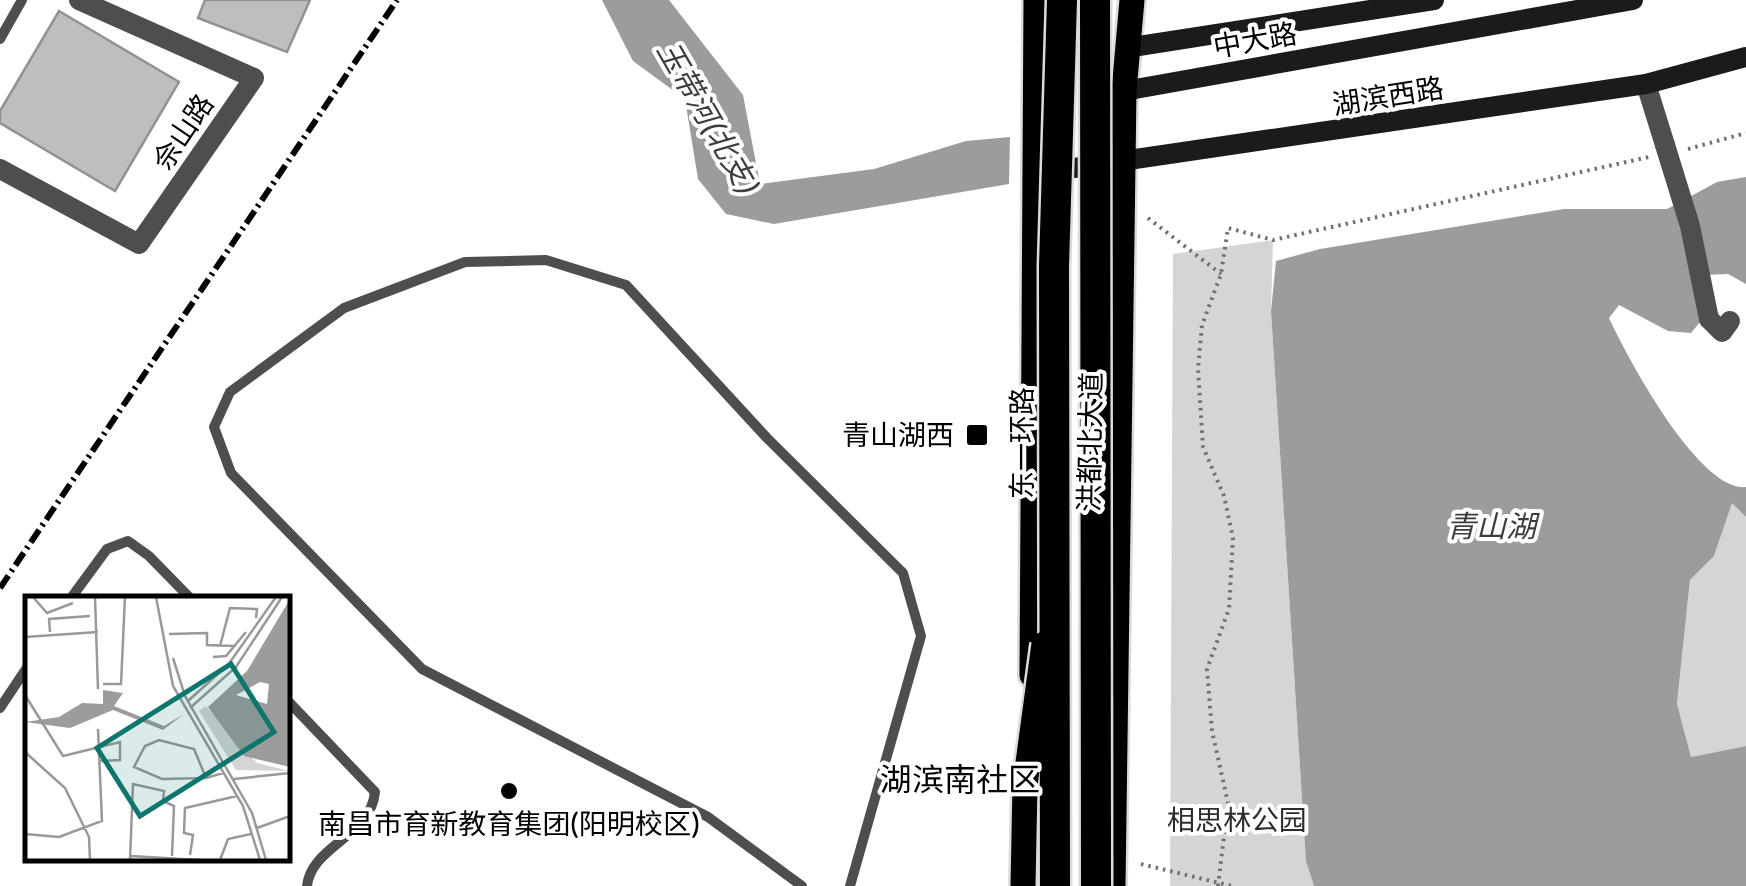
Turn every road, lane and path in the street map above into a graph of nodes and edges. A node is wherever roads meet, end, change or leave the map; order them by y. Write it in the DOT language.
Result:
graph roads {
  1 [pos="22,0"];
  2 [pos="78,0"];
  3 [pos="1036,0"];
  4 [pos="1062,0"];
  5 [pos="1095,0"];
  6 [pos="1132,0"];
  7 [pos="1434,0"];
  8 [pos="1633,0"];
  9 [pos="0,39"];
  10 [pos="1126,48"];
  11 [pos="1746,57"];
  12 [pos="1646,84"];
  13 [pos="1124,91"];
  14 [pos="1746,133"];
  15 [pos="1666,150"];
  16 [pos="1123,164"];
  17 [pos="0,169"];
  18 [pos="1035,174"];
  19 [pos="1148,218"];
  20 [pos="1222,274"];
  21 [pos="1720,320"];
  22 [pos="1055,555"];
  23 [pos="73,596"];
  24 [pos="188,596"];
  25 [pos="25,670"];
  26 [pos="290,703"];
  27 [pos="0,708"];
  28 [pos="1141,864"];
  29 [pos="1219,884"];
  30 [pos="307,886"];
  31 [pos="802,886"];
  32 [pos="850,886"];
  33 [pos="1023,886"];
  34 [pos="1032,886"];
  35 [pos="1055,886"];
  36 [pos="1096,886"];
  37 [pos="1112,886"];
  38 [pos="1232,886"];
  1 -- 9 [label="lane"];
  2 -- 17 [label="street, 佘山路"];
  3 -- 18 [label="main road, 洪都北大道"];
  4 -- 22 [label="highway, 东一环路, bridge"];
  5 -- 36 [label="highway, bridge"];
  6 -- 10 [label="main road, 洪都北大道"];
  7 -- 10 [label="main road, 中大路"];
  8 -- 13 [label="main road, 中大路"];
  10 -- 13 [label="main road, 洪都北大道"];
  11 -- 12 [label="main road, 湖滨西路"];
  12 -- 15 [label="street"];
  12 -- 16 [label="main road, 湖滨西路"];
  13 -- 16 [label="main road, 洪都北大道"];
  14 -- 15 [label="path"];
  15 -- 20 [label="path"];
  15 -- 21 [label="street, bridge"];
  16 -- 18 [label="main road, 湖滨西路"];
  16 -- 37 [label="main road, 洪都北大道"];
  18 -- 34 [label="main road, 洪都北大道"];
  19 -- 20 [label="path"];
  20 -- 29 [label="path"];
  22 -- 33 [label="main road, bridge"];
  22 -- 35 [label="highway, 东一环路, bridge"];
  23 -- 24 [label="lane"];
  25 -- 27 [label="lane"];
  26 -- 30 [label="lane"];
  28 -- 29 [label="path"];
  29 -- 38 [label="path"];
  31 -- 32 [label="lane"];
}
